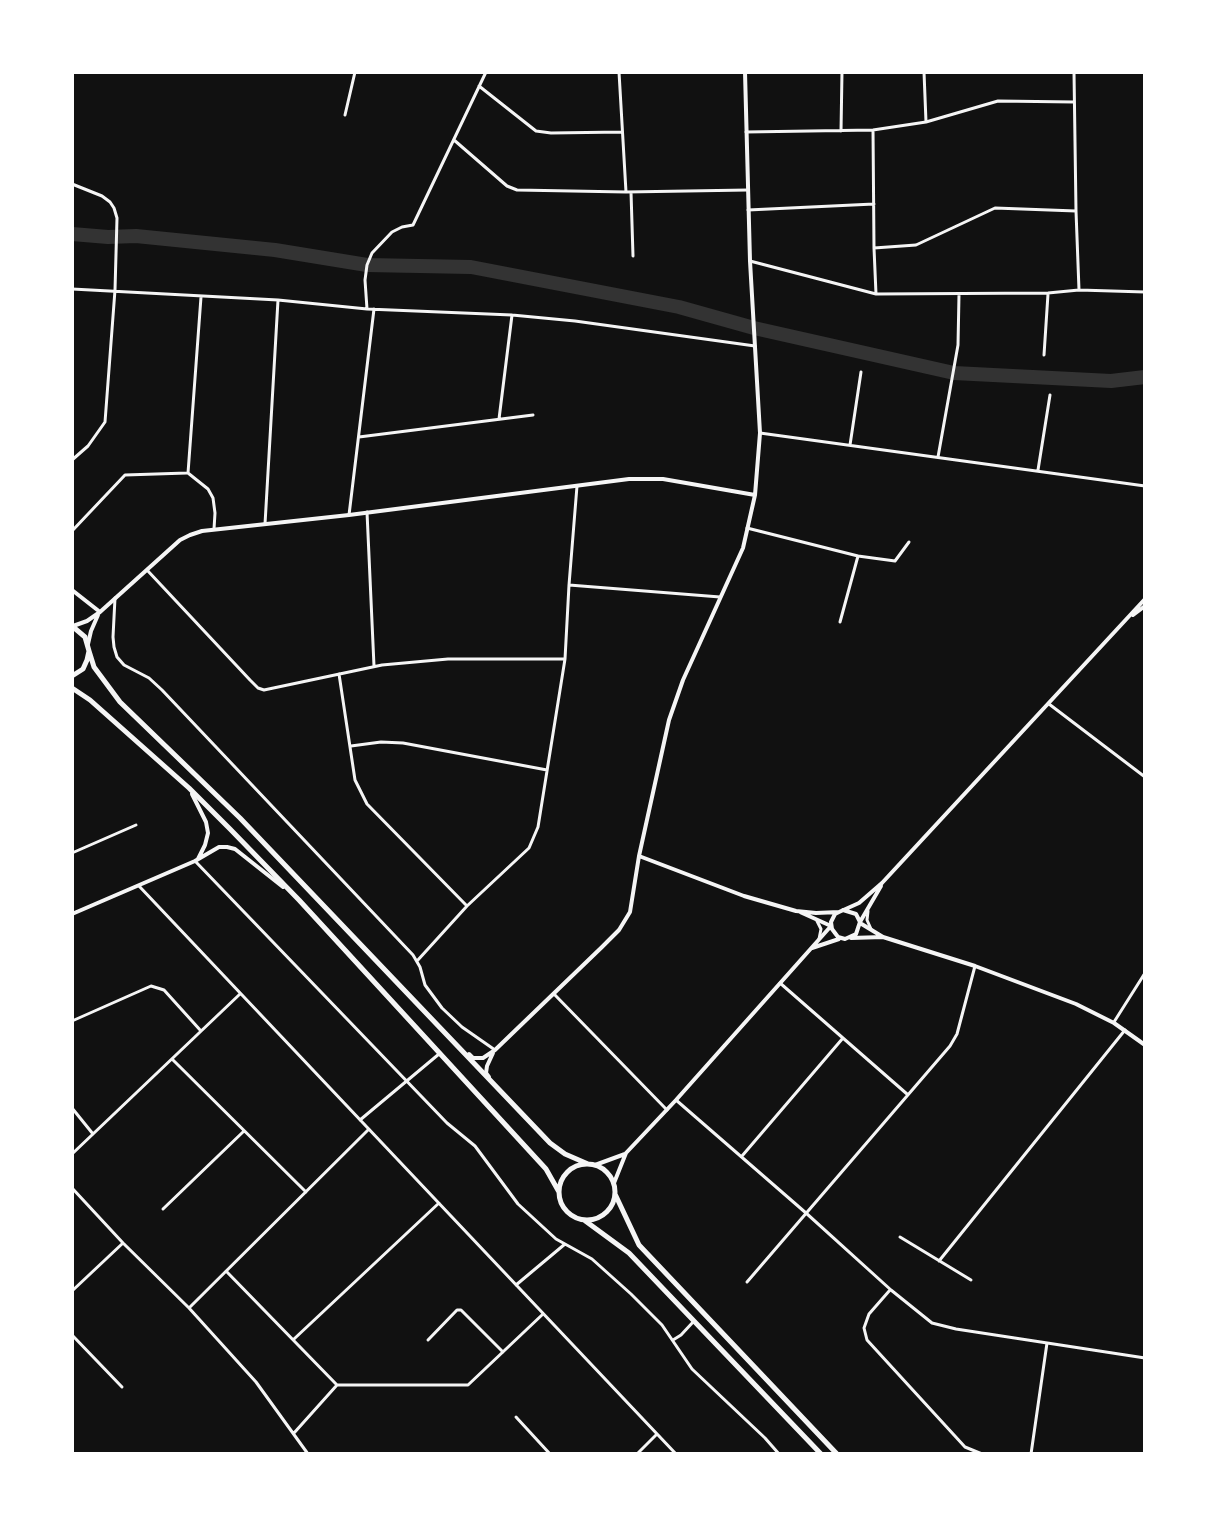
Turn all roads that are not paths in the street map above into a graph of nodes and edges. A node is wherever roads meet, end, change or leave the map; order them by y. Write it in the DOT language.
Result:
graph roads {
  1 [pos="355,72"];
  2 [pos="486,72"];
  3 [pos="619,72"];
  4 [pos="746,72"];
  5 [pos="842,72"];
  6 [pos="924,72"];
  7 [pos="1074,72"];
  8 [pos="479,87"];
  9 [pos="1074,102"];
  10 [pos="345,116"];
  11 [pos="926,122"];
  12 [pos="873,130"];
  13 [pos="841,131"];
  14 [pos="622,132"];
  15 [pos="746,132"];
  16 [pos="454,140"];
  17 [pos="72,184"];
  18 [pos="747,190"];
  19 [pos="629,192"];
  20 [pos="874,204"];
  21 [pos="748,210"];
  22 [pos="1076,211"];
  23 [pos="874,248"];
  24 [pos="633,256"];
  25 [pos="750,261"];
  26 [pos="72,289"];
  27 [pos="115,290"];
  28 [pos="1079,290"];
  29 [pos="1145,292"];
  30 [pos="1048,293"];
  31 [pos="876,294"];
  32 [pos="958,294"];
  33 [pos="201,297"];
  34 [pos="278,300"];
  35 [pos="367,309"];
  36 [pos="374,309"];
  37 [pos="512,315"];
  38 [pos="755,346"];
  39 [pos="1044,355"];
  40 [pos="861,372"];
  41 [pos="1050,395"];
  42 [pos="533,415"];
  43 [pos="499,419"];
  44 [pos="760,433"];
  45 [pos="359,438"];
  46 [pos="850,445"];
  47 [pos="938,456"];
  48 [pos="72,460"];
  49 [pos="1038,470"];
  50 [pos="188,473"];
  51 [pos="576,486"];
  52 [pos="1145,486"];
  53 [pos="755,495"];
  54 [pos="367,512"];
  55 [pos="349,515"];
  56 [pos="265,524"];
  57 [pos="747,528"];
  58 [pos="214,530"];
  59 [pos="72,531"];
  60 [pos="909,542"];
  61 [pos="858,556"];
  62 [pos="147,570"];
  63 [pos="568,585"];
  64 [pos="72,590"];
  65 [pos="720,597"];
  66 [pos="116,598"];
  67 [pos="1145,599"];
  68 [pos="1145,606"];
  69 [pos="100,612"];
  70 [pos="1126,621"];
  71 [pos="840,622"];
  72 [pos="73,626"];
  73 [pos="88,647"];
  74 [pos="565,659"];
  75 [pos="374,666"];
  76 [pos="339,674"];
  77 [pos="72,676"];
  78 [pos="72,688"];
  79 [pos="1047,703"];
  80 [pos="351,746"];
  81 [pos="548,770"];
  82 [pos="1145,777"];
  83 [pos="189,788"];
  84 [pos="136,825"];
  85 [pos="72,853"];
  86 [pos="639,856"];
  87 [pos="196,860"];
  88 [pos="882,883"];
  89 [pos="139,886"];
  90 [pos="299,900"];
  91 [pos="467,906"];
  92 [pos="868,909"];
  93 [pos="796,910"];
  94 [pos="841,911"];
  95 [pos="72,913"];
  96 [pos="816,919"];
  97 [pos="860,922"];
  98 [pos="831,926"];
  99 [pos="871,929"];
  100 [pos="883,937"];
  101 [pos="841,938"];
  102 [pos="850,938"];
  103 [pos="819,939"];
  104 [pos="809,950"];
  105 [pos="417,961"];
  106 [pos="975,966"];
  107 [pos="1145,973"];
  108 [pos="780,983"];
  109 [pos="240,994"];
  110 [pos="554,994"];
  111 [pos="72,1020"];
  112 [pos="1114,1023"];
  113 [pos="1125,1030"];
  114 [pos="201,1031"];
  115 [pos="843,1038"];
  116 [pos="453,1042"];
  117 [pos="1145,1045"];
  118 [pos="495,1050"];
  119 [pos="440,1053"];
  120 [pos="172,1059"];
  121 [pos="406,1080"];
  122 [pos="495,1087"];
  123 [pos="908,1095"];
  124 [pos="676,1100"];
  125 [pos="72,1107"];
  126 [pos="667,1110"];
  127 [pos="360,1120"];
  128 [pos="369,1129"];
  129 [pos="244,1131"];
  130 [pos="93,1134"];
  131 [pos="72,1154"];
  132 [pos="626,1154"];
  133 [pos="742,1156"];
  134 [pos="588,1164"];
  135 [pos="595,1165"];
  136 [pos="614,1183"];
  137 [pos="72,1188"];
  138 [pos="306,1192"];
  139 [pos="559,1192"];
  140 [pos="615,1194"];
  141 [pos="439,1203"];
  142 [pos="163,1209"];
  143 [pos="806,1213"];
  144 [pos="584,1220"];
  145 [pos="900,1237"];
  146 [pos="123,1243"];
  147 [pos="565,1244"];
  148 [pos="939,1261"];
  149 [pos="226,1271"];
  150 [pos="970,1280"];
  151 [pos="747,1281"];
  152 [pos="516,1285"];
  153 [pos="891,1290"];
  154 [pos="72,1291"];
  155 [pos="189,1308"];
  156 [pos="543,1314"];
  157 [pos="694,1321"];
  158 [pos="72,1335"];
  159 [pos="294,1339"];
  160 [pos="428,1340"];
  161 [pos="673,1340"];
  162 [pos="1047,1343"];
  163 [pos="503,1352"];
  164 [pos="1145,1358"];
  165 [pos="337,1384"];
  166 [pos="122,1387"];
  167 [pos="516,1417"];
  168 [pos="294,1433"];
  169 [pos="657,1434"];
  170 [pos="309,1454"];
  171 [pos="550,1454"];
  172 [pos="637,1454"];
  173 [pos="676,1454"];
  174 [pos="779,1454"];
  175 [pos="821,1454"];
  176 [pos="837,1454"];
  177 [pos="982,1454"];
  178 [pos="1031,1454"];
  1 -- 10 [label="street"];
  2 -- 8 [label="street"];
  3 -- 14 [label="street"];
  4 -- 15 [label="street"];
  5 -- 13 [label="street"];
  6 -- 11 [label="street"];
  7 -- 9 [label="street"];
  8 -- 14 [label="street"];
  8 -- 16 [label="street"];
  9 -- 11 [label="street"];
  9 -- 22 [label="street"];
  11 -- 12 [label="street"];
  12 -- 13 [label="street"];
  12 -- 20 [label="street"];
  13 -- 15 [label="street"];
  14 -- 19 [label="street"];
  15 -- 18 [label="street"];
  16 -- 19 [label="street"];
  16 -- 35 [label="street"];
  17 -- 27 [label="street"];
  18 -- 19 [label="street"];
  18 -- 21 [label="street"];
  19 -- 24 [label="street"];
  20 -- 21 [label="street"];
  20 -- 23 [label="street"];
  21 -- 25 [label="street"];
  22 -- 23 [label="street"];
  22 -- 28 [label="street"];
  23 -- 31 [label="street"];
  25 -- 31 [label="street"];
  25 -- 38 [label="street"];
  26 -- 27 [label="street"];
  27 -- 33 [label="street"];
  27 -- 48 [label="street"];
  28 -- 29 [label="street"];
  28 -- 30 [label="street"];
  30 -- 32 [label="street"];
  30 -- 39 [label="street"];
  31 -- 32 [label="street"];
  32 -- 47 [label="street"];
  33 -- 34 [label="street"];
  33 -- 50 [label="street"];
  34 -- 35 [label="street"];
  34 -- 56 [label="street"];
  35 -- 36 [label="street"];
  36 -- 37 [label="street"];
  36 -- 45 [label="street"];
  37 -- 38 [label="street"];
  37 -- 43 [label="street"];
  38 -- 44 [label="street"];
  40 -- 46 [label="street"];
  41 -- 49 [label="street"];
  42 -- 43 [label="street"];
  43 -- 45 [label="street"];
  44 -- 46 [label="street"];
  44 -- 53 [label="street"];
  45 -- 55 [label="street"];
  46 -- 47 [label="street"];
  47 -- 49 [label="street"];
  49 -- 52 [label="street"];
  50 -- 58 [label="street"];
  50 -- 59 [label="street"];
  51 -- 53 [label="street"];
  51 -- 54 [label="street"];
  51 -- 63 [label="street"];
  53 -- 57 [label="street"];
  54 -- 55 [label="street"];
  54 -- 75 [label="street"];
  55 -- 56 [label="street"];
  56 -- 58 [label="street"];
  57 -- 61 [label="street"];
  57 -- 65 [label="street"];
  58 -- 62 [label="street"];
  60 -- 61 [label="street"];
  61 -- 71 [label="street"];
  62 -- 66 [label="street"];
  62 -- 76 [label="street"];
  63 -- 65 [label="street"];
  63 -- 74 [label="street"];
  64 -- 69 [label="street"];
  65 -- 86 [label="street"];
  66 -- 69 [label="street"];
  66 -- 105 [label="street"];
  67 -- 70 [label="street"];
  68 -- 70 [label="street"];
  69 -- 72 [label="street"];
  69 -- 73 [label="street"];
  70 -- 79 [label="street"];
  72 -- 73 [label="main road"];
  73 -- 77 [label="main road"];
  73 -- 116 [label="main road"];
  74 -- 75 [label="street"];
  74 -- 81 [label="street"];
  75 -- 76 [label="street"];
  76 -- 80 [label="street"];
  78 -- 83 [label="main road"];
  79 -- 82 [label="street"];
  79 -- 88 [label="street"];
  80 -- 81 [label="street"];
  80 -- 91 [label="street"];
  81 -- 91 [label="street"];
  83 -- 87 [label="street"];
  83 -- 90 [label="main road"];
  84 -- 85 [label="street"];
  86 -- 93 [label="street"];
  86 -- 110 [label="street"];
  87 -- 89 [label="street"];
  87 -- 90 [label="street"];
  87 -- 121 [label="street"];
  88 -- 92 [label="street"];
  88 -- 94 [label="street"];
  89 -- 95 [label="street"];
  89 -- 109 [label="street"];
  90 -- 119 [label="main road"];
  91 -- 105 [label="street"];
  92 -- 97 [label="street"];
  92 -- 99 [label="street"];
  93 -- 94 [label="street"];
  93 -- 96 [label="street"];
  94 -- 97 [label="street"];
  94 -- 98 [label="street"];
  96 -- 98 [label="street"];
  96 -- 103 [label="street"];
  97 -- 99 [label="street"];
  97 -- 102 [label="street"];
  98 -- 101 [label="street"];
  98 -- 103 [label="street"];
  99 -- 100 [label="street"];
  100 -- 102 [label="street"];
  100 -- 106 [label="street"];
  101 -- 102 [label="street"];
  101 -- 104 [label="street"];
  103 -- 104 [label="street"];
  104 -- 108 [label="street"];
  105 -- 118 [label="street"];
  106 -- 112 [label="street"];
  106 -- 123 [label="street"];
  107 -- 112 [label="street"];
  108 -- 115 [label="street"];
  108 -- 124 [label="street"];
  109 -- 114 [label="street"];
  109 -- 127 [label="street"];
  110 -- 118 [label="street"];
  110 -- 126 [label="street"];
  111 -- 114 [label="street"];
  112 -- 113 [label="street"];
  113 -- 117 [label="street"];
  113 -- 148 [label="street"];
  114 -- 120 [label="street"];
  115 -- 123 [label="street"];
  115 -- 133 [label="street"];
  116 -- 118 [label="street"];
  116 -- 122 [label="main road"];
  118 -- 122 [label="street"];
  119 -- 121 [label="street"];
  119 -- 139 [label="main road"];
  120 -- 129 [label="street"];
  120 -- 130 [label="street"];
  121 -- 127 [label="street"];
  121 -- 147 [label="street"];
  122 -- 134 [label="main road"];
  123 -- 143 [label="street"];
  124 -- 126 [label="street"];
  124 -- 133 [label="street"];
  125 -- 130 [label="street"];
  126 -- 132 [label="street"];
  127 -- 128 [label="street"];
  128 -- 138 [label="street"];
  128 -- 141 [label="street"];
  129 -- 138 [label="street"];
  129 -- 142 [label="street"];
  130 -- 131 [label="street"];
  132 -- 135 [label="street"];
  132 -- 136 [label="street"];
  133 -- 143 [label="street"];
  134 -- 135 [label="main road"];
  134 -- 139 [label="main road"];
  135 -- 136 [label="main road"];
  136 -- 140 [label="main road"];
  137 -- 146 [label="street"];
  138 -- 149 [label="street"];
  139 -- 144 [label="main road"];
  140 -- 144 [label="main road"];
  140 -- 176 [label="main road"];
  141 -- 152 [label="street"];
  141 -- 159 [label="street"];
  143 -- 151 [label="street"];
  143 -- 153 [label="street"];
  144 -- 157 [label="main road"];
  145 -- 148 [label="street"];
  146 -- 154 [label="street"];
  146 -- 155 [label="street"];
  147 -- 152 [label="street"];
  147 -- 161 [label="street"];
  148 -- 150 [label="street"];
  149 -- 155 [label="street"];
  149 -- 159 [label="street"];
  152 -- 156 [label="street"];
  153 -- 162 [label="street"];
  153 -- 177 [label="street"];
  155 -- 168 [label="street"];
  156 -- 163 [label="street"];
  156 -- 169 [label="street"];
  157 -- 161 [label="street"];
  157 -- 175 [label="main road"];
  158 -- 166 [label="street"];
  159 -- 165 [label="street"];
  160 -- 163 [label="street"];
  161 -- 174 [label="street"];
  162 -- 164 [label="street"];
  162 -- 178 [label="street"];
  163 -- 165 [label="street"];
  165 -- 168 [label="street"];
  167 -- 171 [label="street"];
  168 -- 170 [label="street"];
  169 -- 172 [label="street"];
  169 -- 173 [label="street"];
}
